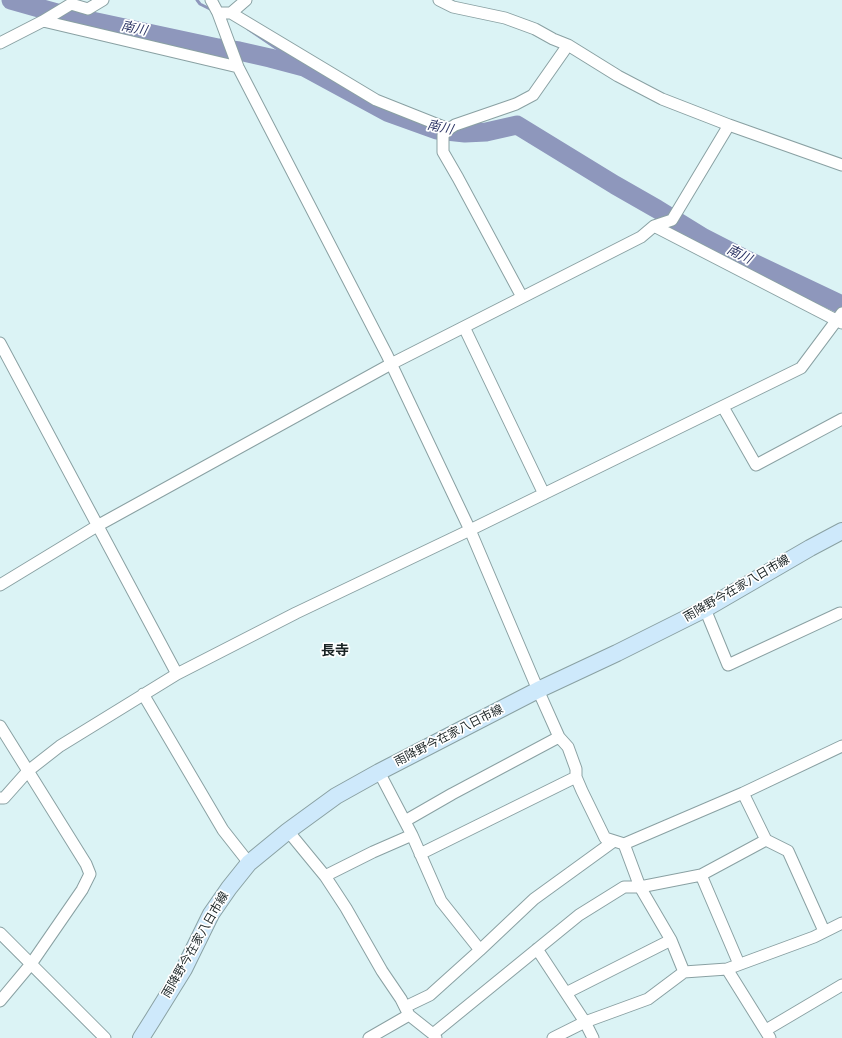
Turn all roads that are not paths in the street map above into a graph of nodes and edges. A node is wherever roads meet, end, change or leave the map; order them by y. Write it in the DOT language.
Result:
graph roads {
  1 [pos="103,0"];
  2 [pos="211,0"];
  3 [pos="246,0"];
  4 [pos="439,0"];
  5 [pos="71,2"];
  6 [pos="218,13"];
  7 [pos="231,13"];
  8 [pos="43,21"];
  9 [pos="0,43"];
  10 [pos="568,45"];
  11 [pos="238,66"];
  12 [pos="729,125"];
  13 [pos="449,129"];
  14 [pos="842,166"];
  15 [pos="654,226"];
  16 [pos="522,297"];
  17 [pos="840,319"];
  18 [pos="464,327"];
  19 [pos="0,343"];
  20 [pos="391,364"];
  21 [pos="723,407"];
  22 [pos="842,419"];
  23 [pos="544,494"];
  24 [pos="97,526"];
  25 [pos="470,530"];
  26 [pos="842,531"];
  27 [pos="0,585"];
  28 [pos="705,610"];
  29 [pos="840,613"];
  30 [pos="177,674"];
  31 [pos="538,690"];
  32 [pos="143,694"];
  33 [pos="0,726"];
  34 [pos="560,737"];
  35 [pos="842,746"];
  36 [pos="28,772"];
  37 [pos="379,772"];
  38 [pos="576,777"];
  39 [pos="743,793"];
  40 [pos="0,798"];
  41 [pos="404,821"];
  42 [pos="288,831"];
  43 [pos="412,835"];
  44 [pos="766,840"];
  45 [pos="619,842"];
  46 [pos="420,854"];
  47 [pos="249,863"];
  48 [pos="701,875"];
  49 [pos="325,876"];
  50 [pos="640,887"];
  51 [pos="842,923"];
  52 [pos="824,931"];
  53 [pos="0,933"];
  54 [pos="671,940"];
  55 [pos="537,949"];
  56 [pos="480,950"];
  57 [pos="31,964"];
  58 [pos="739,964"];
  59 [pos="727,969"];
  60 [pos="684,972"];
  61 [pos="842,985"];
  62 [pos="566,993"];
  63 [pos="0,1001"];
  64 [pos="407,1011"];
  65 [pos="585,1022"];
  66 [pos="768,1034"];
  67 [pos="435,1036"];
  68 [pos="106,1038"];
  69 [pos="141,1038"];
  70 [pos="369,1038"];
  71 [pos="553,1038"];
  72 [pos="593,1038"];
  1 -- 5 [label="street"];
  2 -- 6 [label="street"];
  3 -- 7 [label="street"];
  4 -- 10 [label="street"];
  5 -- 8 [label="street"];
  6 -- 7 [label="street"];
  6 -- 11 [label="street"];
  7 -- 13 [label="street"];
  8 -- 9 [label="street"];
  8 -- 11 [label="street"];
  10 -- 12 [label="street"];
  10 -- 13 [label="street"];
  11 -- 20 [label="street"];
  12 -- 14 [label="street"];
  12 -- 15 [label="street"];
  13 -- 16 [label="street"];
  15 -- 16 [label="street"];
  15 -- 17 [label="street"];
  16 -- 18 [label="street"];
  17 -- 21 [label="street"];
  18 -- 20 [label="street"];
  18 -- 23 [label="street"];
  19 -- 24 [label="street"];
  20 -- 24 [label="street"];
  20 -- 25 [label="street"];
  21 -- 22 [label="street"];
  21 -- 23 [label="street"];
  23 -- 25 [label="street"];
  24 -- 27 [label="street"];
  24 -- 30 [label="street"];
  25 -- 30 [label="street"];
  25 -- 31 [label="street"];
  26 -- 28 [label="main road, 雨降野今在家八日市線"];
  28 -- 29 [label="street"];
  28 -- 31 [label="main road, 雨降野今在家八日市線"];
  30 -- 32 [label="street"];
  31 -- 34 [label="street"];
  31 -- 37 [label="main road, 雨降野今在家八日市線"];
  32 -- 36 [label="street"];
  32 -- 47 [label="street"];
  33 -- 36 [label="street"];
  34 -- 38 [label="street"];
  34 -- 41 [label="street"];
  35 -- 39 [label="street"];
  36 -- 40 [label="street"];
  36 -- 57 [label="street"];
  37 -- 41 [label="street"];
  37 -- 42 [label="main road, 雨降野今在家八日市線"];
  38 -- 45 [label="street"];
  38 -- 46 [label="street"];
  39 -- 44 [label="street"];
  39 -- 45 [label="street"];
  41 -- 43 [label="street"];
  42 -- 47 [label="main road, 雨降野今在家八日市線"];
  42 -- 49 [label="street"];
  43 -- 46 [label="street"];
  43 -- 49 [label="street"];
  44 -- 48 [label="street"];
  44 -- 52 [label="street"];
  45 -- 50 [label="street"];
  45 -- 56 [label="street"];
  46 -- 56 [label="street"];
  47 -- 69 [label="main road, 雨降野今在家八日市線"];
  48 -- 50 [label="street"];
  48 -- 58 [label="street"];
  49 -- 64 [label="street"];
  50 -- 54 [label="street"];
  50 -- 55 [label="street"];
  51 -- 52 [label="street"];
  52 -- 58 [label="street"];
  53 -- 57 [label="street"];
  54 -- 60 [label="street"];
  54 -- 62 [label="street"];
  55 -- 62 [label="street"];
  55 -- 67 [label="street"];
  56 -- 64 [label="street"];
  57 -- 63 [label="street"];
  57 -- 68 [label="street"];
  58 -- 59 [label="street"];
  59 -- 60 [label="street"];
  59 -- 66 [label="street"];
  60 -- 65 [label="street"];
  61 -- 66 [label="street"];
  62 -- 65 [label="street"];
  64 -- 67 [label="street"];
  64 -- 70 [label="street"];
  65 -- 71 [label="street"];
  65 -- 72 [label="street"];
}
